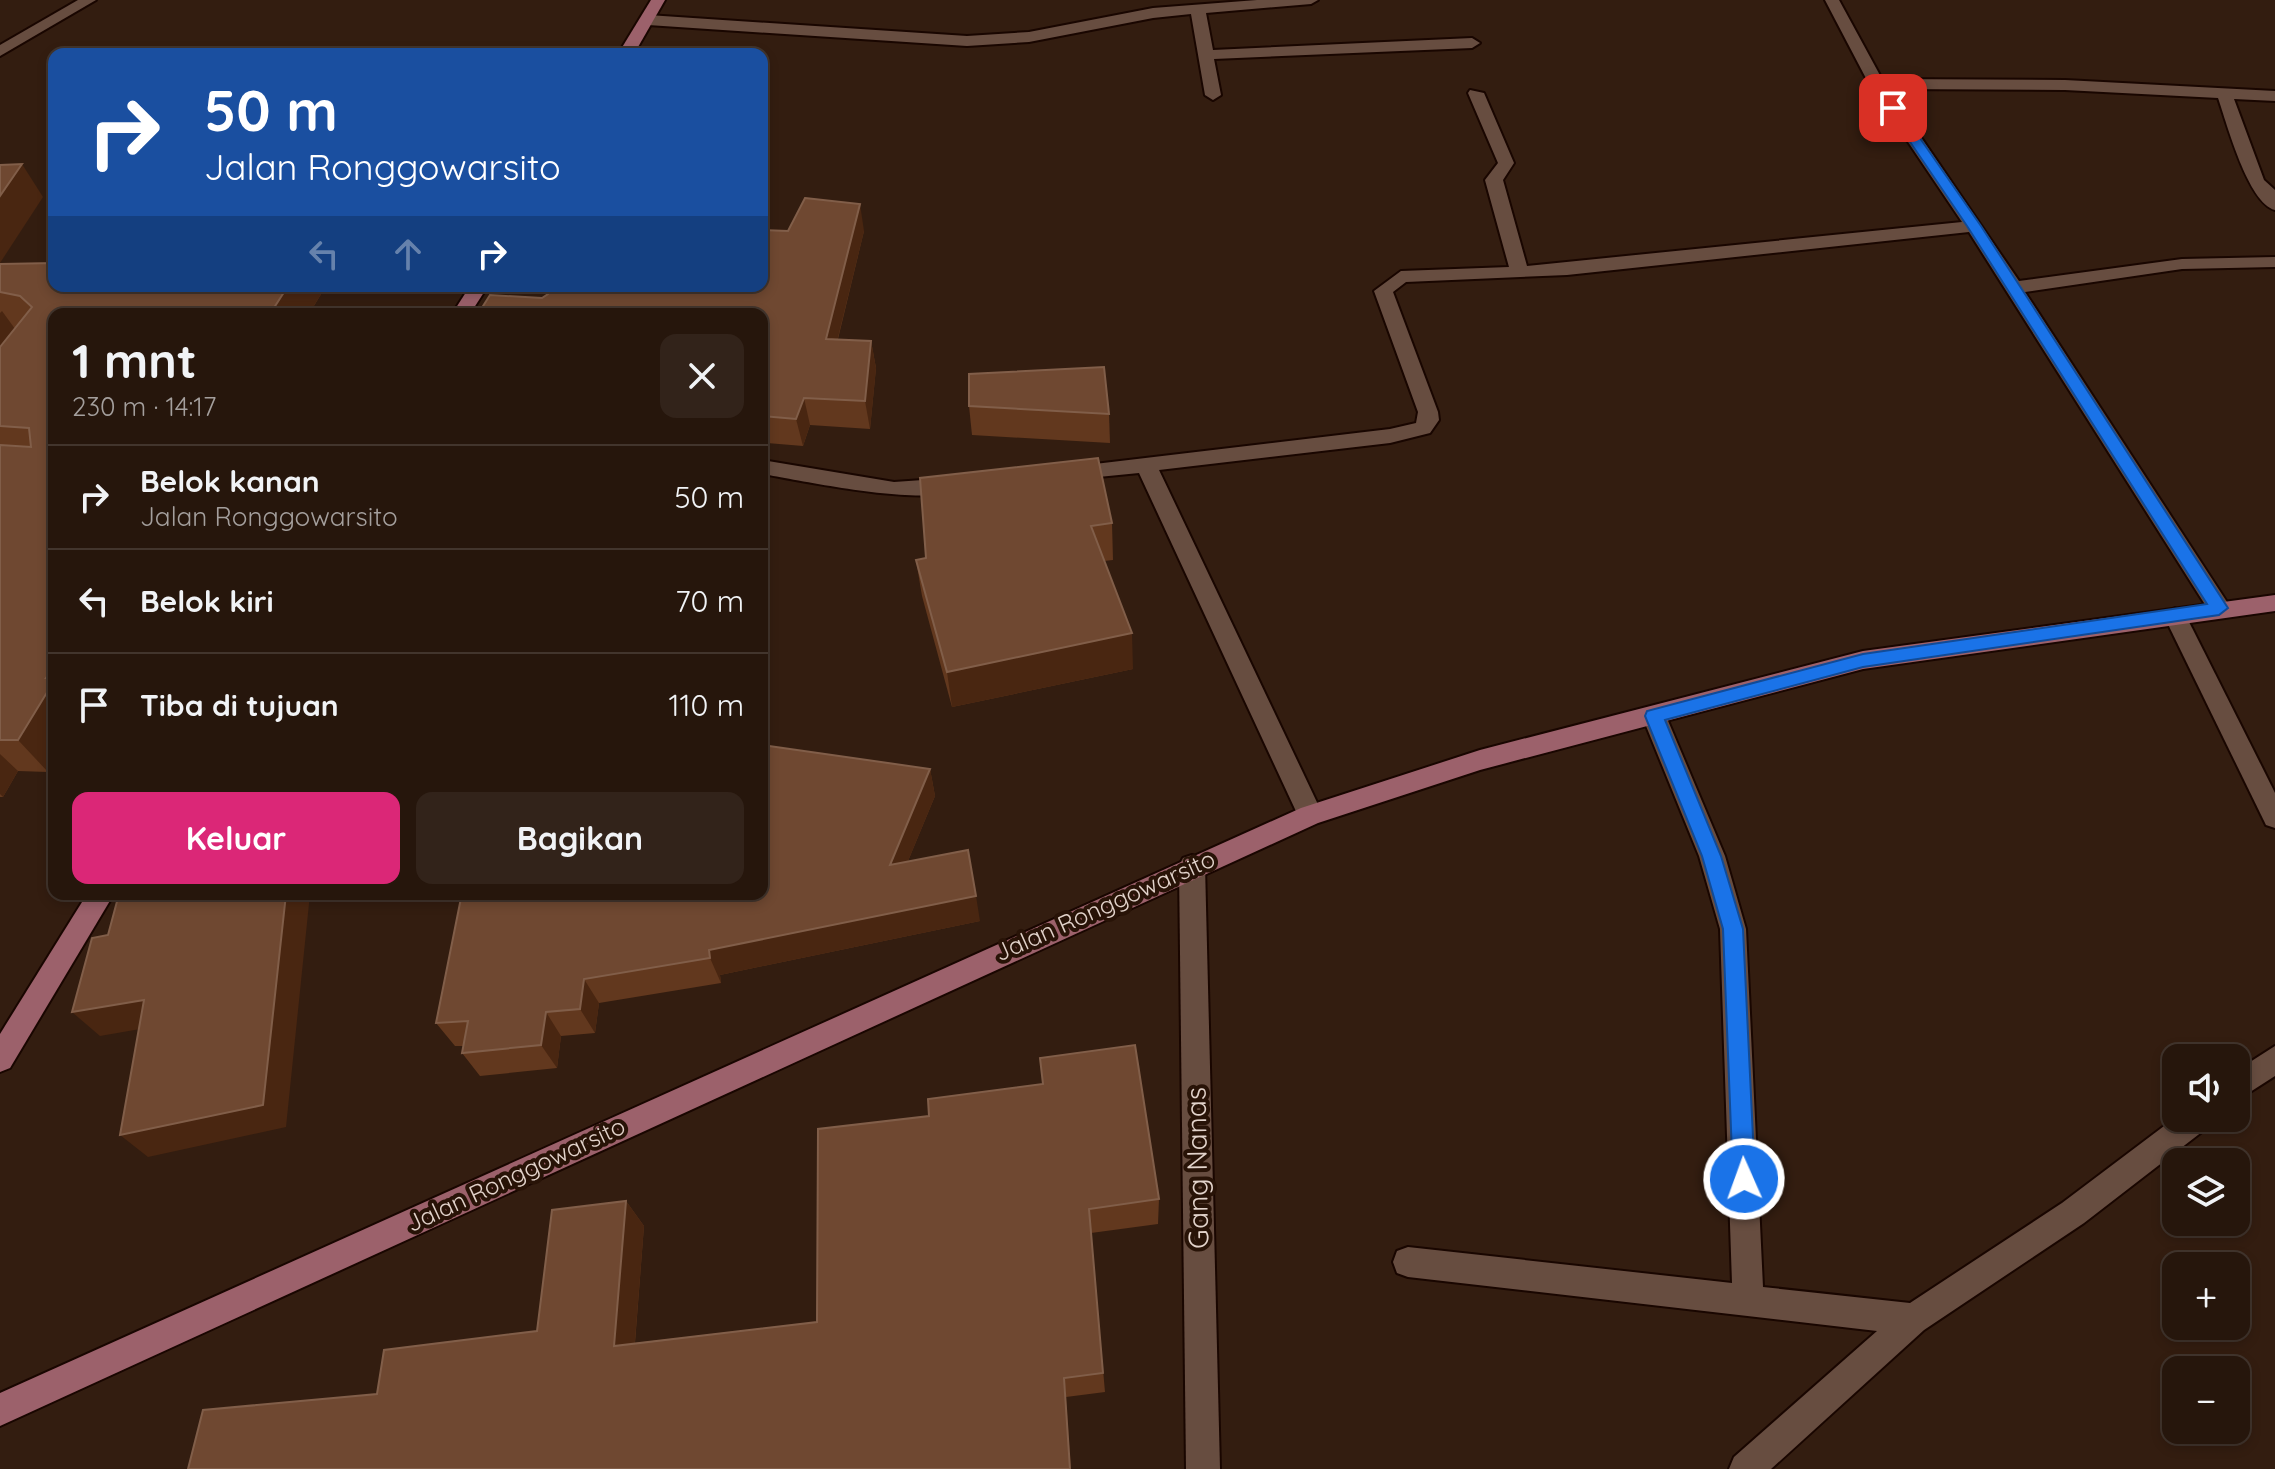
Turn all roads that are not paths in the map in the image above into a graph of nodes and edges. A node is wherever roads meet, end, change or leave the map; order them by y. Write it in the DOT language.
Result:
graph roads {
  1 [pos="89,0"];
  2 [pos="658,0"];
  3 [pos="1113,0"];
  4 [pos="1311,0"];
  5 [pos="1832,0"];
  6 [pos="1198,10"];
  7 [pos="1117,19"];
  8 [pos="648,20"];
  9 [pos="1472,43"];
  10 [pos="630,48"];
  11 [pos="0,51"];
  12 [pos="1206,55"];
  13 [pos="1877,84"];
  14 [pos="1476,93"];
  15 [pos="2224,93"];
  16 [pos="1213,95"];
  17 [pos="2275,96"];
  18 [pos="2275,205"];
  19 [pos="1974,226"];
  20 [pos="2275,262"];
  21 [pos="1520,273"];
  22 [pos="2011,288"];
  23 [pos="1146,465"];
  24 [pos="768,468"];
  25 [pos="1052,475"];
  26 [pos="973,483"];
  27 [pos="2275,603"];
  28 [pos="2219,608"];
  29 [pos="2175,616"];
  30 [pos="1654,716"];
  31 [pos="1310,815"];
  32 [pos="2275,818"];
  33 [pos="1192,866"];
  34 [pos="97,900"];
  35 [pos="0,1059"];
  36 [pos="2275,1059"];
  37 [pos="2250,1078"];
  38 [pos="2179,1132"];
  39 [pos="1408,1262"];
  40 [pos="1748,1298"];
  41 [pos="1913,1319"];
  42 [pos="0,1410"];
  43 [pos="1203,1469"];
  44 [pos="1746,1469"];
  1 -- 11 [label="street"];
  2 -- 8 [label="main road"];
  3 -- 7 [label="street"];
  4 -- 6 [label="street"];
  5 -- 13 [label="street"];
  6 -- 7 [label="street"];
  6 -- 12 [label="street"];
  7 -- 8 [label="street"];
  8 -- 10 [label="main road"];
  9 -- 12 [label="street"];
  12 -- 16 [label="street"];
  13 -- 15 [label="street"];
  13 -- 19 [label="street"];
  14 -- 21 [label="street"];
  15 -- 17 [label="street"];
  15 -- 18 [label="street"];
  19 -- 21 [label="street"];
  19 -- 22 [label="street"];
  20 -- 22 [label="street"];
  21 -- 23 [label="street"];
  22 -- 28 [label="street"];
  23 -- 25 [label="street"];
  23 -- 31 [label="street"];
  24 -- 26 [label="street"];
  27 -- 28 [label="main road, Jalan Ronggowarsito"];
  28 -- 29 [label="main road, Jalan Ronggowarsito"];
  29 -- 30 [label="main road, Jalan Ronggowarsito"];
  29 -- 32 [label="street"];
  30 -- 31 [label="main road, Jalan Ronggowarsito"];
  30 -- 40 [label="street"];
  31 -- 33 [label="main road, Jalan Ronggowarsito"];
  33 -- 42 [label="main road, Jalan Ronggowarsito"];
  33 -- 43 [label="street, Gang Nanas"];
  34 -- 35 [label="main road"];
  36 -- 37 [label="street"];
  38 -- 41 [label="street"];
  39 -- 40 [label="street"];
  40 -- 41 [label="street"];
  41 -- 44 [label="street"];
}
